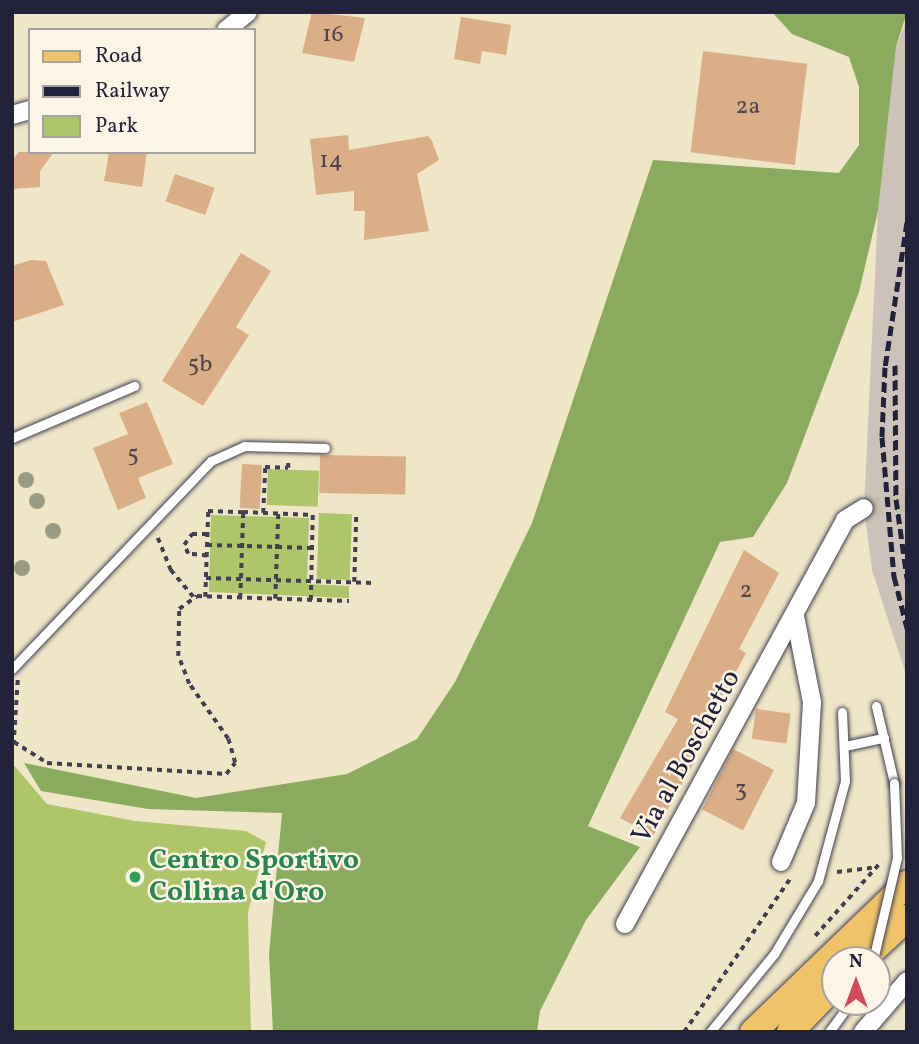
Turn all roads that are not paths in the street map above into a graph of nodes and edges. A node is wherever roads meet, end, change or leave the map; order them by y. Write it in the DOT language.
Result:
graph roads {
  1 [pos="248,12"];
  2 [pos="228,28"];
  3 [pos="134,386"];
  4 [pos="12,438"];
  5 [pos="325,448"];
  6 [pos="864,508"];
  7 [pos="795,616"];
  8 [pos="12,669"];
  9 [pos="876,706"];
  10 [pos="842,712"];
  11 [pos="884,738"];
  12 [pos="845,746"];
  13 [pos="788,865"];
  14 [pos="907,884"];
  15 [pos="907,918"];
  16 [pos="625,924"];
  17 [pos="877,946"];
  18 [pos="877,946"];
  19 [pos="907,981"];
  20 [pos="821,1000"];
  21 [pos="841,1016"];
  22 [pos="710,1032"];
  23 [pos="753,1032"];
  24 [pos="790,1032"];
  25 [pos="829,1032"];
  26 [pos="863,1032"];
  1 -- 2 [label="street"];
  3 -- 4 [label="lane"];
  5 -- 8 [label="lane"];
  6 -- 7 [label="street, Via al Boschetto"];
  7 -- 13 [label="street"];
  7 -- 16 [label="street, Via al Boschetto"];
  9 -- 11 [label="lane"];
  10 -- 12 [label="lane"];
  11 -- 12 [label="lane"];
  11 -- 17 [label="lane, bridge"];
  12 -- 22 [label="lane"];
  14 -- 23 [label="main road"];
  15 -- 18 [label="main road"];
  19 -- 26 [label="street"];
  20 -- 24 [label="main road"];
  21 -- 25 [label="lane"];
}
